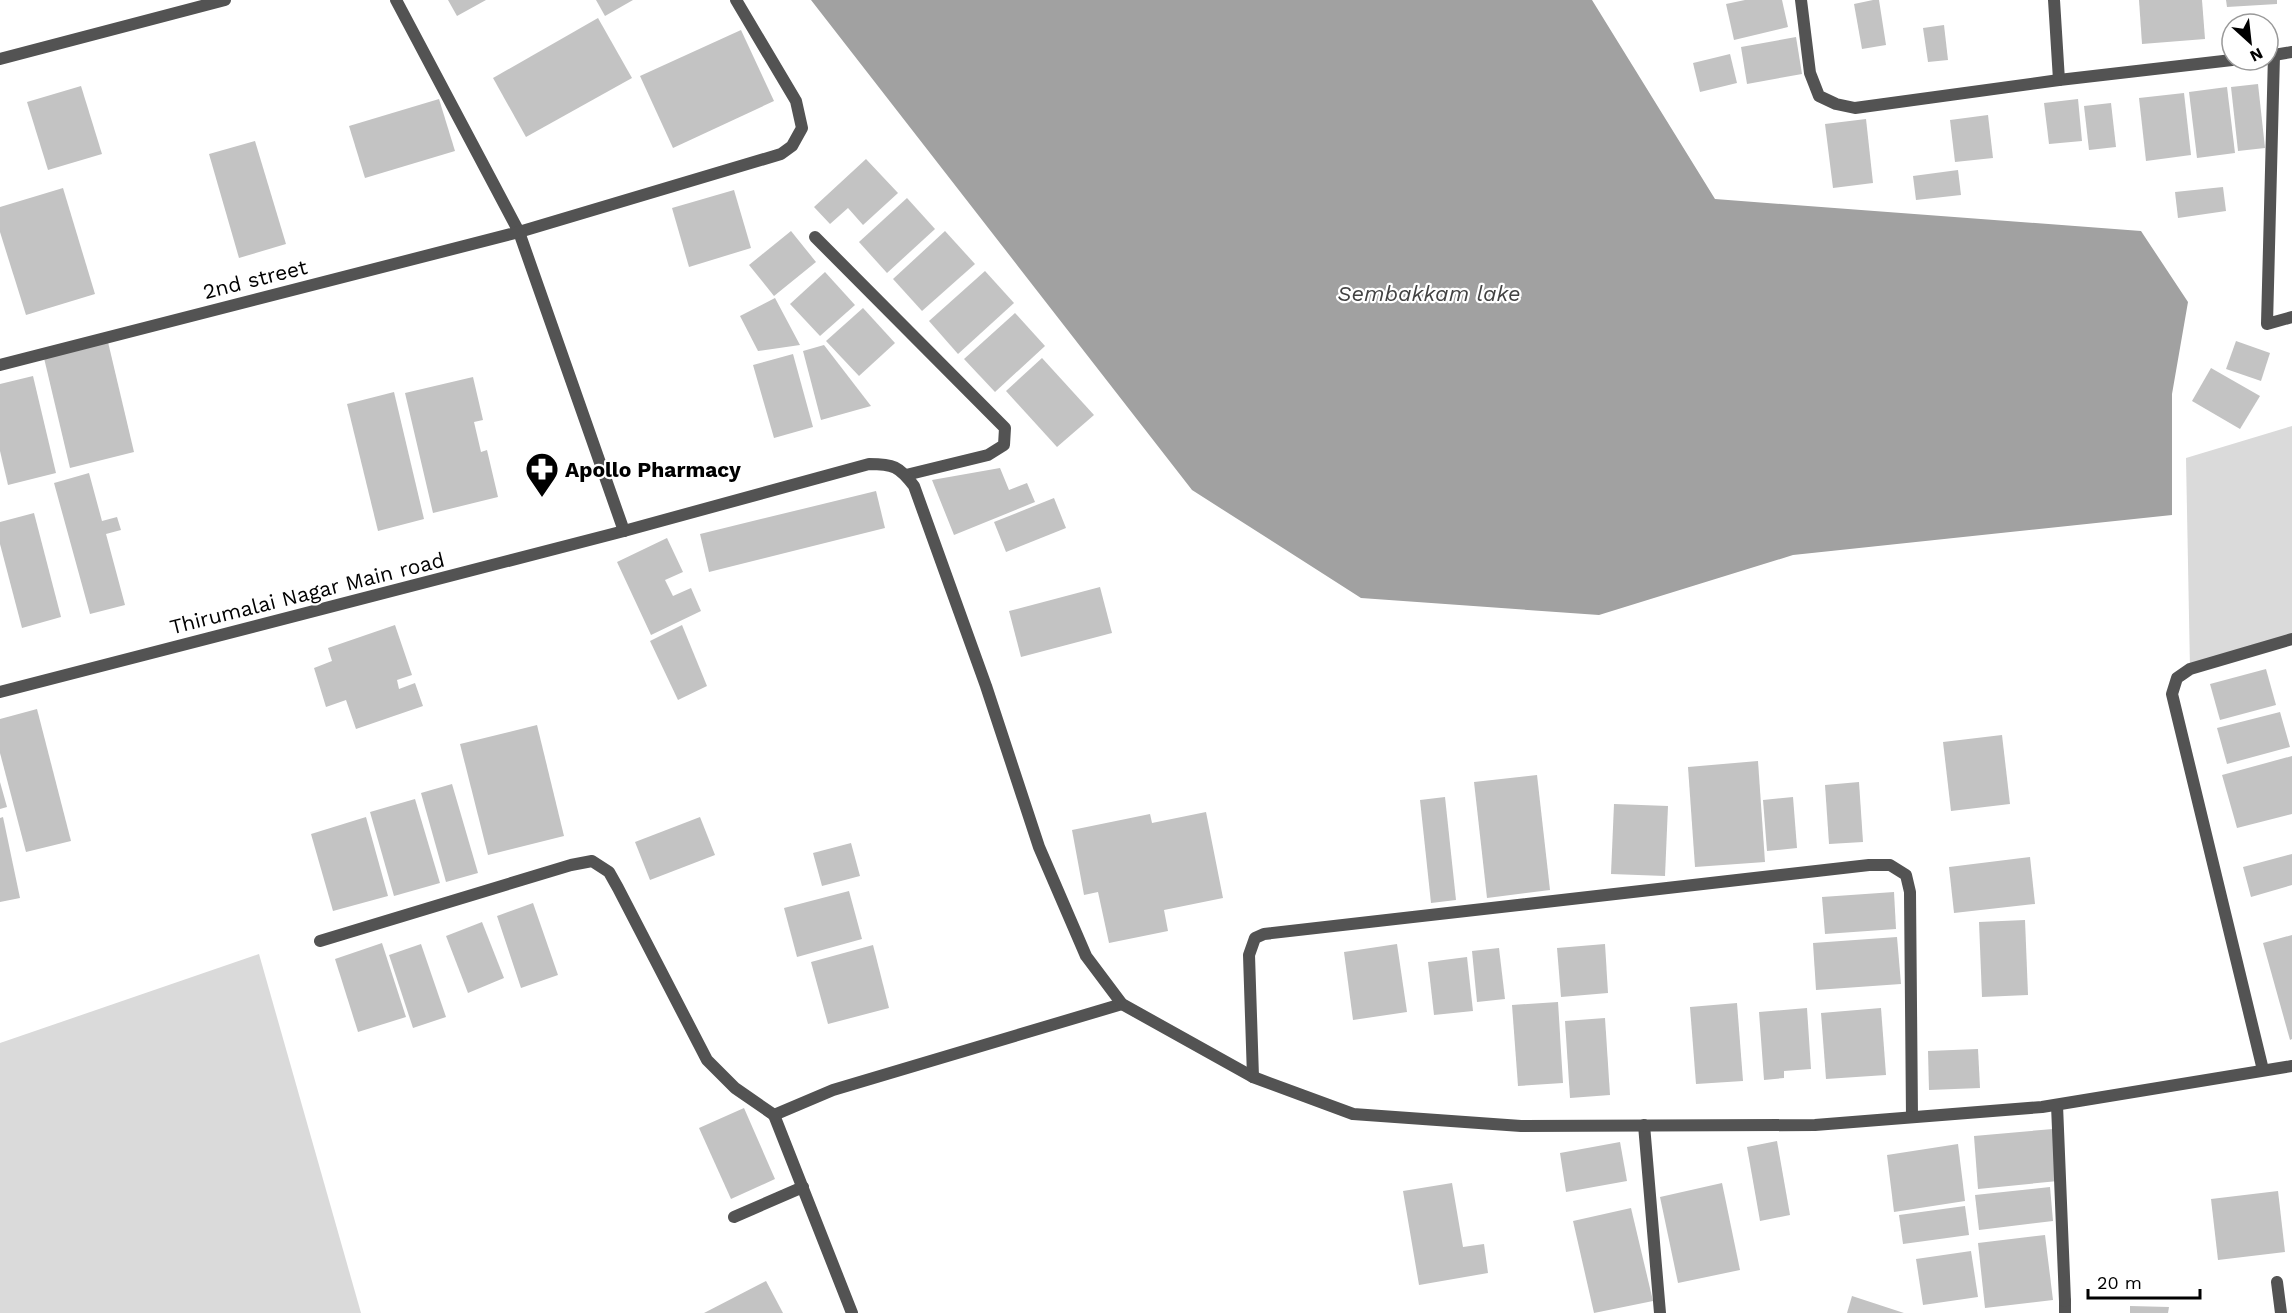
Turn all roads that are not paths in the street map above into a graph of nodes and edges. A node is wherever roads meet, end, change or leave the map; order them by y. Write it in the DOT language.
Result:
graph roads {
  1 [pos="225,0"];
  2 [pos="396,0"];
  3 [pos="736,0"];
  4 [pos="1801,0"];
  5 [pos="2054,0"];
  6 [pos="0,59"];
  7 [pos="2220,61"];
  8 [pos="2271,72"];
  9 [pos="2059,80"];
  10 [pos="519,232"];
  11 [pos="815,237"];
  12 [pos="2292,317"];
  13 [pos="0,365"];
  14 [pos="906,475"];
  15 [pos="624,531"];
  16 [pos="2292,639"];
  17 [pos="0,692"];
  18 [pos="320,941"];
  19 [pos="1122,1004"];
  20 [pos="2292,1066"];
  21 [pos="2263,1070"];
  22 [pos="1253,1077"];
  23 [pos="2057,1105"];
  24 [pos="774,1115"];
  25 [pos="1912,1118"];
  26 [pos="1644,1125"];
  27 [pos="802,1187"];
  28 [pos="734,1217"];
  29 [pos="2277,1282"];
  30 [pos="2065,1307"];
  31 [pos="852,1313"];
  32 [pos="1660,1313"];
  33 [pos="2281,1313"];
  1 -- 6 [label="street"];
  2 -- 10 [label="street"];
  3 -- 10 [label="street, 2nd street"];
  4 -- 9 [label="street"];
  5 -- 9 [label="street"];
  7 -- 9 [label="street"];
  8 -- 12 [label="street"];
  10 -- 13 [label="street, 2nd street"];
  10 -- 15 [label="street"];
  11 -- 14 [label="street"];
  14 -- 15 [label="street, Thirumalai Nagar Main road"];
  14 -- 19 [label="street"];
  15 -- 17 [label="street, Thirumalai Nagar Main road"];
  16 -- 21 [label="street"];
  18 -- 24 [label="street"];
  19 -- 22 [label="street"];
  19 -- 24 [label="street"];
  20 -- 21 [label="street"];
  21 -- 23 [label="street"];
  22 -- 25 [label="street"];
  22 -- 26 [label="street"];
  23 -- 25 [label="street"];
  23 -- 30 [label="street"];
  24 -- 27 [label="street"];
  25 -- 26 [label="street"];
  26 -- 32 [label="street"];
  27 -- 28 [label="street"];
  27 -- 31 [label="street"];
  29 -- 33 [label="street"];
}
